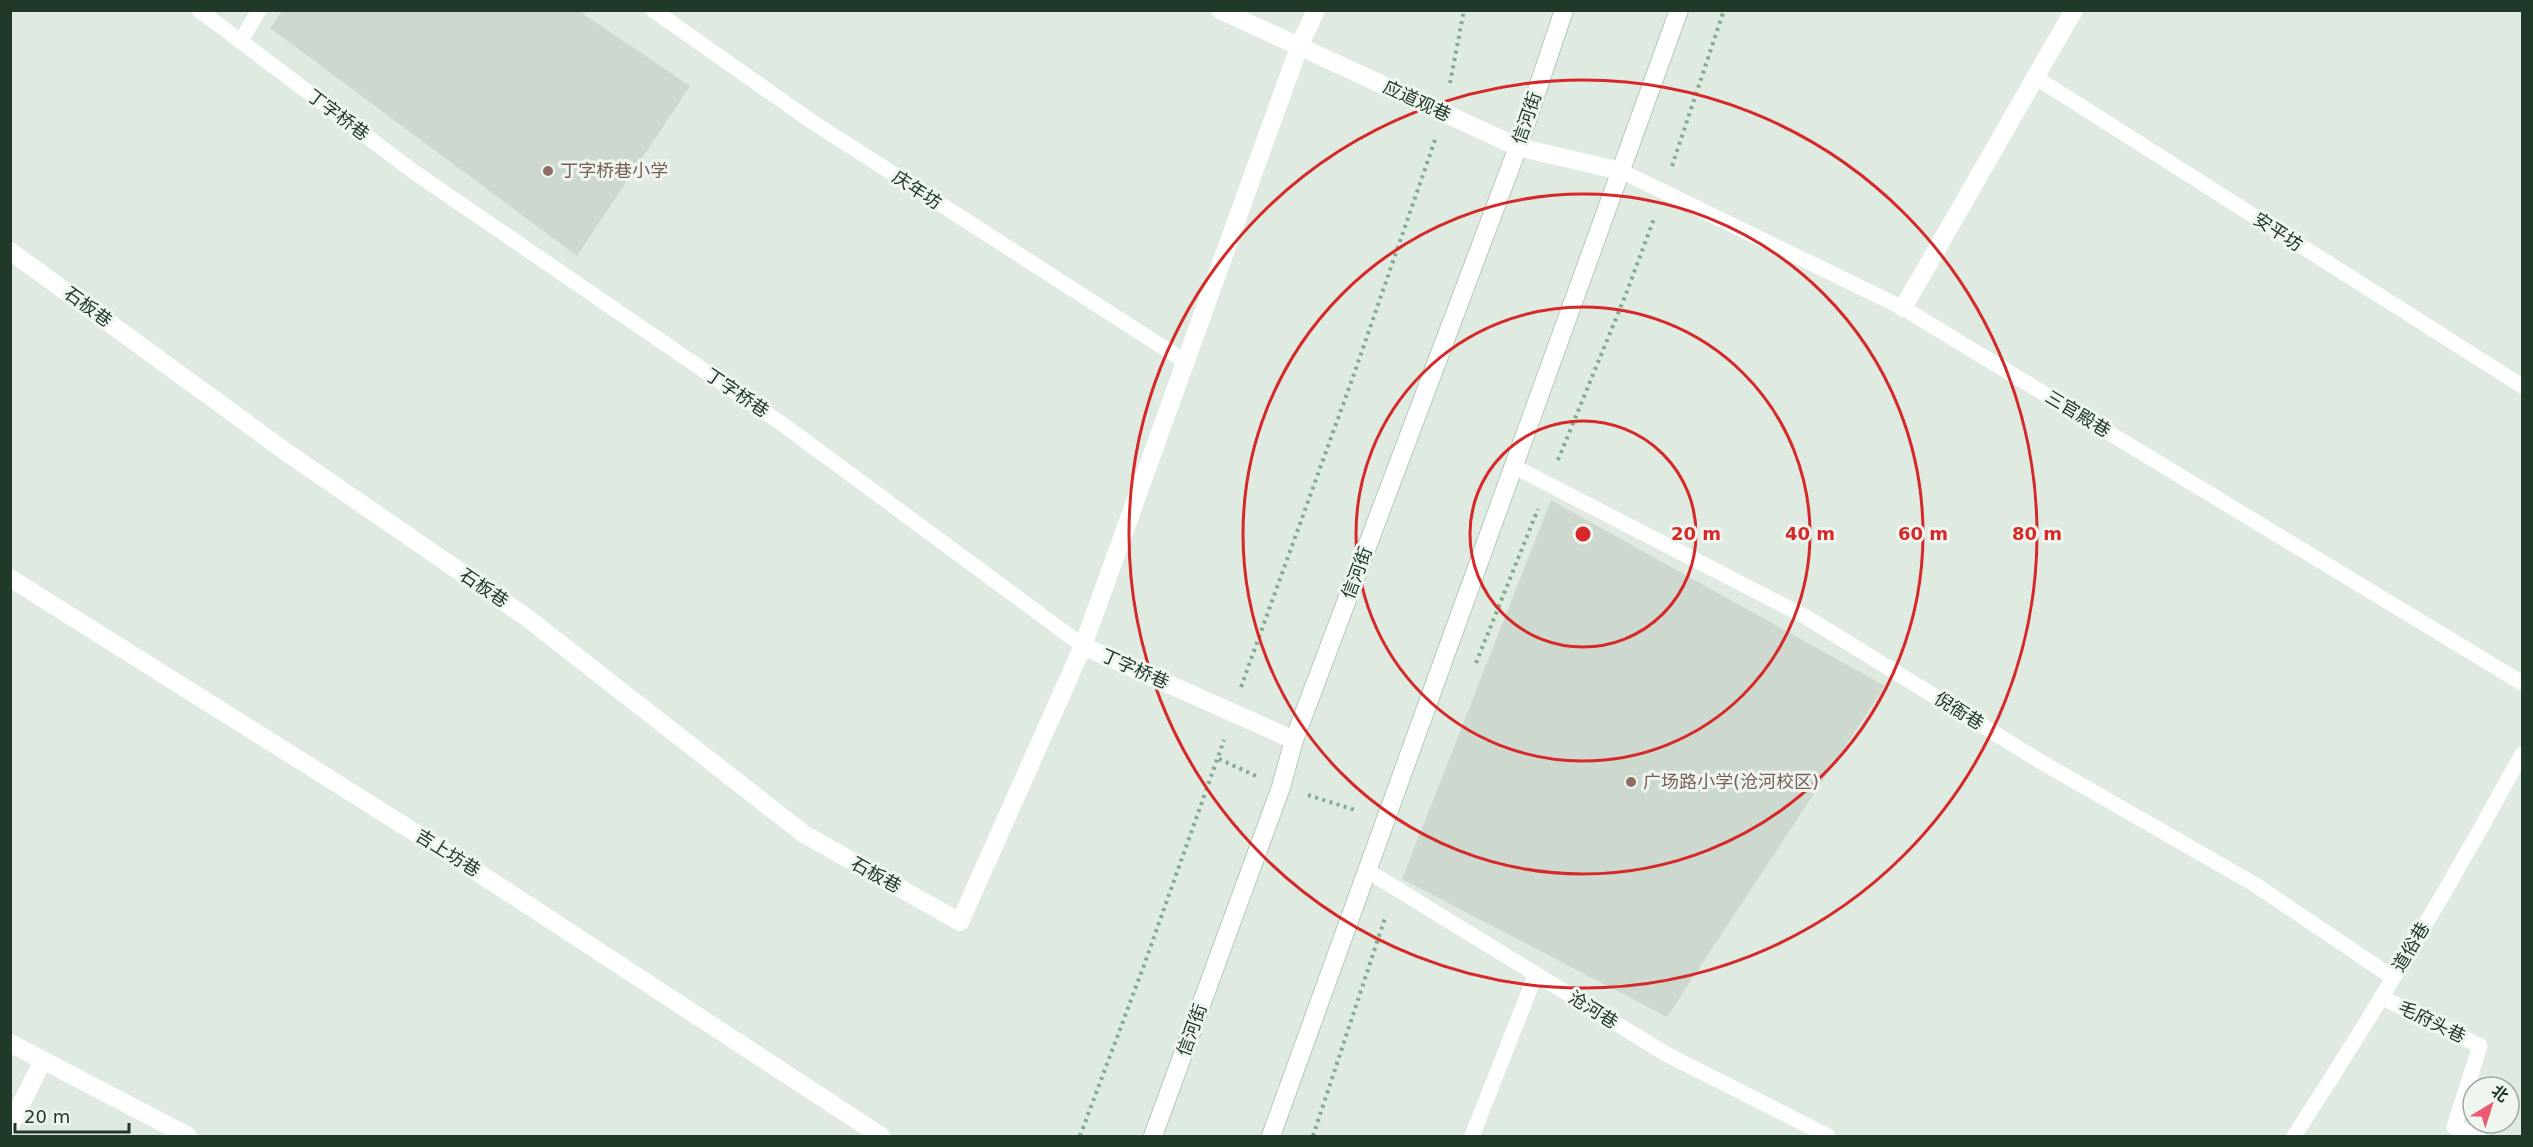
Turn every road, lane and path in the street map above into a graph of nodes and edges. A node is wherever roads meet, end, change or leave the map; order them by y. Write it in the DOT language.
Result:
graph roads {
  1 [pos="199,10"];
  2 [pos="259,10"];
  3 [pos="653,10"];
  4 [pos="1220,10"];
  5 [pos="1316,10"];
  6 [pos="1464,10"];
  7 [pos="1564,10"];
  8 [pos="1679,10"];
  9 [pos="1724,10"];
  10 [pos="2074,10"];
  11 [pos="241,41"];
  12 [pos="1299,47"];
  13 [pos="2035,77"];
  14 [pos="1444,113"];
  15 [pos="1518,147"];
  16 [pos="1621,171"];
  17 [pos="1664,191"];
  18 [pos="10,251"];
  19 [pos="1903,308"];
  20 [pos="1186,362"];
  21 [pos="2523,386"];
  22 [pos="1514,466"];
  23 [pos="1548,484"];
  24 [pos="10,578"];
  25 [pos="1083,646"];
  26 [pos="1472,672"];
  27 [pos="2523,683"];
  28 [pos="1232,713"];
  29 [pos="1294,740"];
  30 [pos="2523,754"];
  31 [pos="1366,870"];
  32 [pos="1536,974"];
  33 [pos="2392,977"];
  34 [pos="2381,997"];
  35 [pos="10,1043"];
  36 [pos="43,1060"];
  37 [pos="10,1125"];
  38 [pos="188,1137"];
  39 [pos="881,1137"];
  40 [pos="1080,1137"];
  41 [pos="1153,1137"];
  42 [pos="1271,1137"];
  43 [pos="1472,1137"];
  44 [pos="1828,1137"];
  45 [pos="2294,1137"];
  46 [pos="2479,1137"];
  1 -- 11 [label="lane, 丁字桥巷"];
  2 -- 11 [label="lane"];
  3 -- 20 [label="lane, 庆年坊"];
  4 -- 12 [label="street, 应道观巷"];
  5 -- 12 [label="street"];
  6 -- 14 [label="path"];
  7 -- 15 [label="street, 信河街"];
  8 -- 16 [label="street"];
  9 -- 17 [label="path"];
  10 -- 13 [label="street"];
  11 -- 25 [label="lane, 丁字桥巷"];
  12 -- 14 [label="street, 应道观巷"];
  12 -- 20 [label="street"];
  13 -- 19 [label="street"];
  13 -- 21 [label="lane, 安平坊"];
  14 -- 15 [label="street, 应道观巷"];
  14 -- 28 [label="path"];
  15 -- 16 [label="street, 应道观巷"];
  15 -- 29 [label="street, 信河街"];
  16 -- 17 [label="lane, 三官殿巷"];
  16 -- 22 [label="street"];
  17 -- 19 [label="lane, 三官殿巷"];
  17 -- 23 [label="path"];
  18 -- 25 [label="street, 石板巷"];
  19 -- 27 [label="lane, 三官殿巷"];
  20 -- 25 [label="street"];
  22 -- 23 [label="lane, 倪衙巷"];
  22 -- 31 [label="street"];
  23 -- 26 [label="path"];
  23 -- 33 [label="lane, 倪衙巷"];
  24 -- 39 [label="street, 吉上坊巷"];
  25 -- 28 [label="street, 丁字桥巷"];
  28 -- 29 [label="street, 丁字桥巷"];
  28 -- 40 [label="path"];
  29 -- 41 [label="street, 信河街"];
  30 -- 33 [label="lane, 道俗巷"];
  31 -- 32 [label="lane, 沧河巷"];
  31 -- 42 [label="street"];
  32 -- 43 [label="lane"];
  32 -- 44 [label="lane, 沧河巷"];
  33 -- 34 [label="lane, 道俗巷"];
  34 -- 45 [label="lane, 道俗巷"];
  34 -- 46 [label="lane, 毛府头巷"];
  35 -- 36 [label="street"];
  36 -- 37 [label="street"];
  36 -- 38 [label="street"];
}
